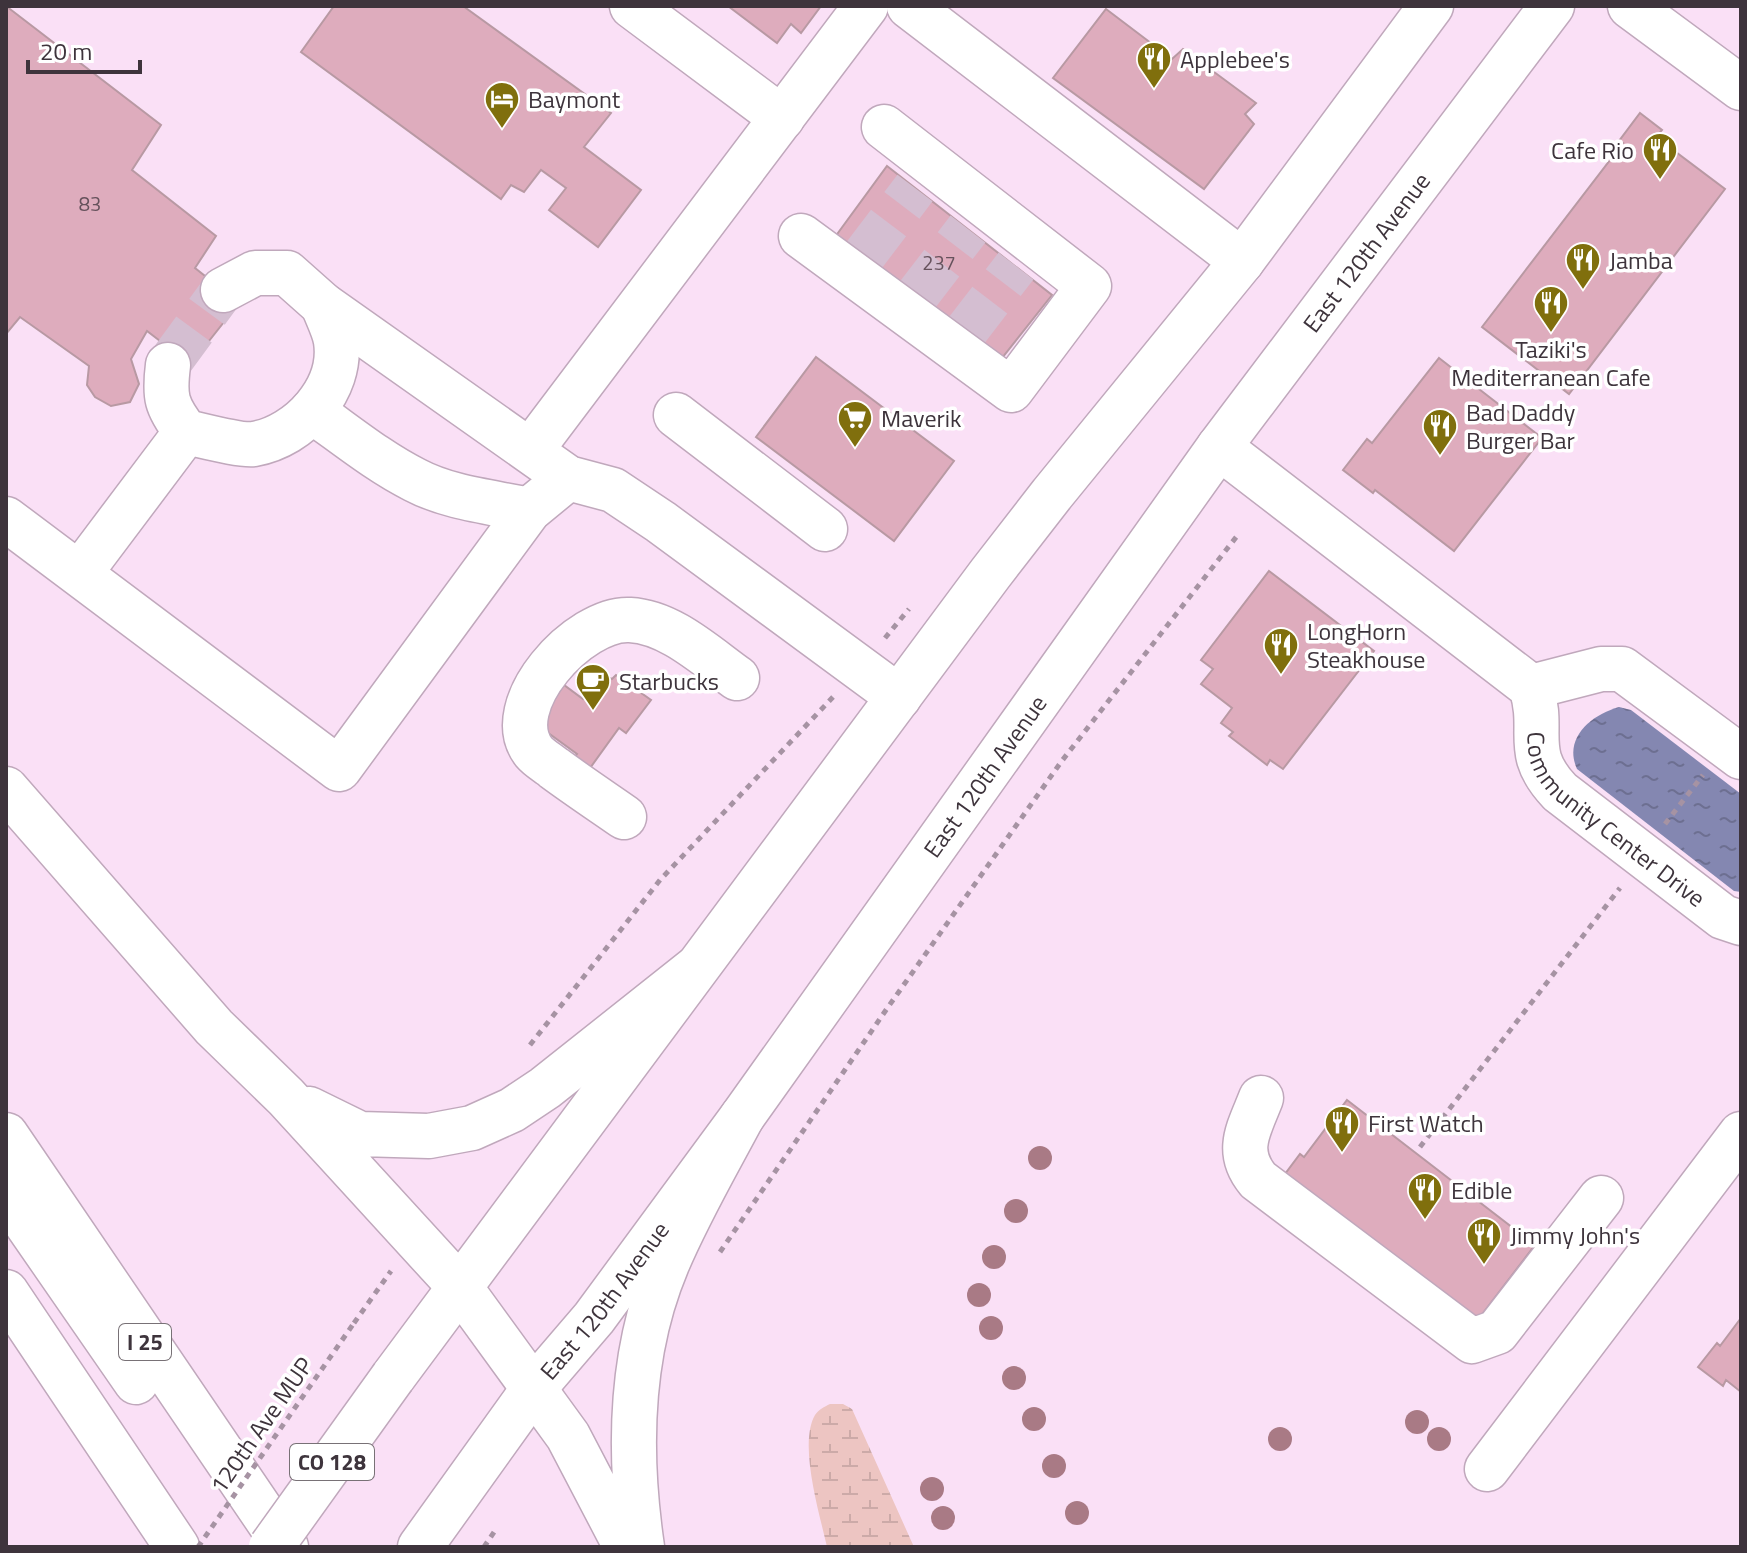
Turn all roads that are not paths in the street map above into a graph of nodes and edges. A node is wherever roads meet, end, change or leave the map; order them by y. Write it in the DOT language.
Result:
graph roads {
  1 [pos="632,6"];
  2 [pos="866,6"];
  3 [pos="909,6"];
  4 [pos="1431,6"];
  5 [pos="1552,6"];
  6 [pos="1630,6"];
  7 [pos="1741,88"];
  8 [pos="782,118"];
  9 [pos="884,127"];
  10 [pos="801,236"];
  11 [pos="1242,261"];
  12 [pos="223,290"];
  13 [pos="323,305"];
  14 [pos="168,365"];
  15 [pos="312,411"];
  16 [pos="676,415"];
  17 [pos="186,432"];
  18 [pos="1219,447"];
  19 [pos="531,450"];
  20 [pos="568,478"];
  21 [pos="529,510"];
  22 [pos="6,519"];
  23 [pos="825,529"];
  24 [pos="80,573"];
  25 [pos="737,678"];
  26 [pos="1531,687"];
  27 [pos="899,697"];
  28 [pos="1725,763"];
  29 [pos="6,789"];
  30 [pos="624,817"];
  31 [pos="1741,923"];
  32 [pos="695,969"];
  33 [pos="286,1097"];
  34 [pos="1261,1098"];
  35 [pos="742,1117"];
  36 [pos="1741,1134"];
  37 [pos="6,1135"];
  38 [pos="6,1194"];
  39 [pos="1601,1198"];
  40 [pos="459,1286"];
  41 [pos="6,1292"];
  42 [pos="6,1343"];
  43 [pos="534,1388"];
  44 [pos="1487,1469"];
  45 [pos="142,1547"];
  46 [pos="177,1547"];
  47 [pos="253,1547"];
  48 [pos="271,1547"];
  49 [pos="286,1547"];
  50 [pos="420,1547"];
  51 [pos="626,1547"];
  52 [pos="642,1547"];
  1 -- 8 [label="main road"];
  2 -- 8 [label="main road"];
  3 -- 11 [label="main road"];
  4 -- 11 [label="main road"];
  5 -- 18 [label="main road, East 120th Avenue"];
  6 -- 7 [label="main road"];
  8 -- 19 [label="main road"];
  9 -- 10 [label="main road"];
  11 -- 27 [label="main road"];
  12 -- 13 [label="main road"];
  13 -- 15 [label="main road"];
  13 -- 19 [label="main road"];
  14 -- 17 [label="main road"];
  15 -- 17 [label="main road"];
  15 -- 21 [label="main road"];
  16 -- 23 [label="main road"];
  17 -- 24 [label="main road"];
  18 -- 26 [label="main road, Community Center Drive"];
  18 -- 35 [label="main road, East 120th Avenue"];
  19 -- 20 [label="main road"];
  20 -- 21 [label="main road"];
  20 -- 27 [label="main road"];
  21 -- 24 [label="main road"];
  22 -- 24 [label="main road"];
  25 -- 30 [label="main road"];
  26 -- 28 [label="main road, Community Center Drive"];
  26 -- 31 [label="main road, Community Center Drive"];
  27 -- 32 [label="main road"];
  29 -- 33 [label="main road"];
  32 -- 33 [label="main road"];
  32 -- 40 [label="main road"];
  33 -- 40 [label="main road"];
  34 -- 39 [label="main road"];
  35 -- 43 [label="main road, East 120th Avenue"];
  35 -- 52 [label="main road"];
  36 -- 44 [label="main road"];
  37 -- 49 [label="main road, I 25"];
  38 -- 47 [label="main road"];
  40 -- 43 [label="main road"];
  40 -- 48 [label="main road, CO 128, bridge"];
  41 -- 46 [label="main road"];
  42 -- 45 [label="main road"];
  43 -- 50 [label="main road, East 120th Avenue"];
  43 -- 51 [label="main road"];
}
